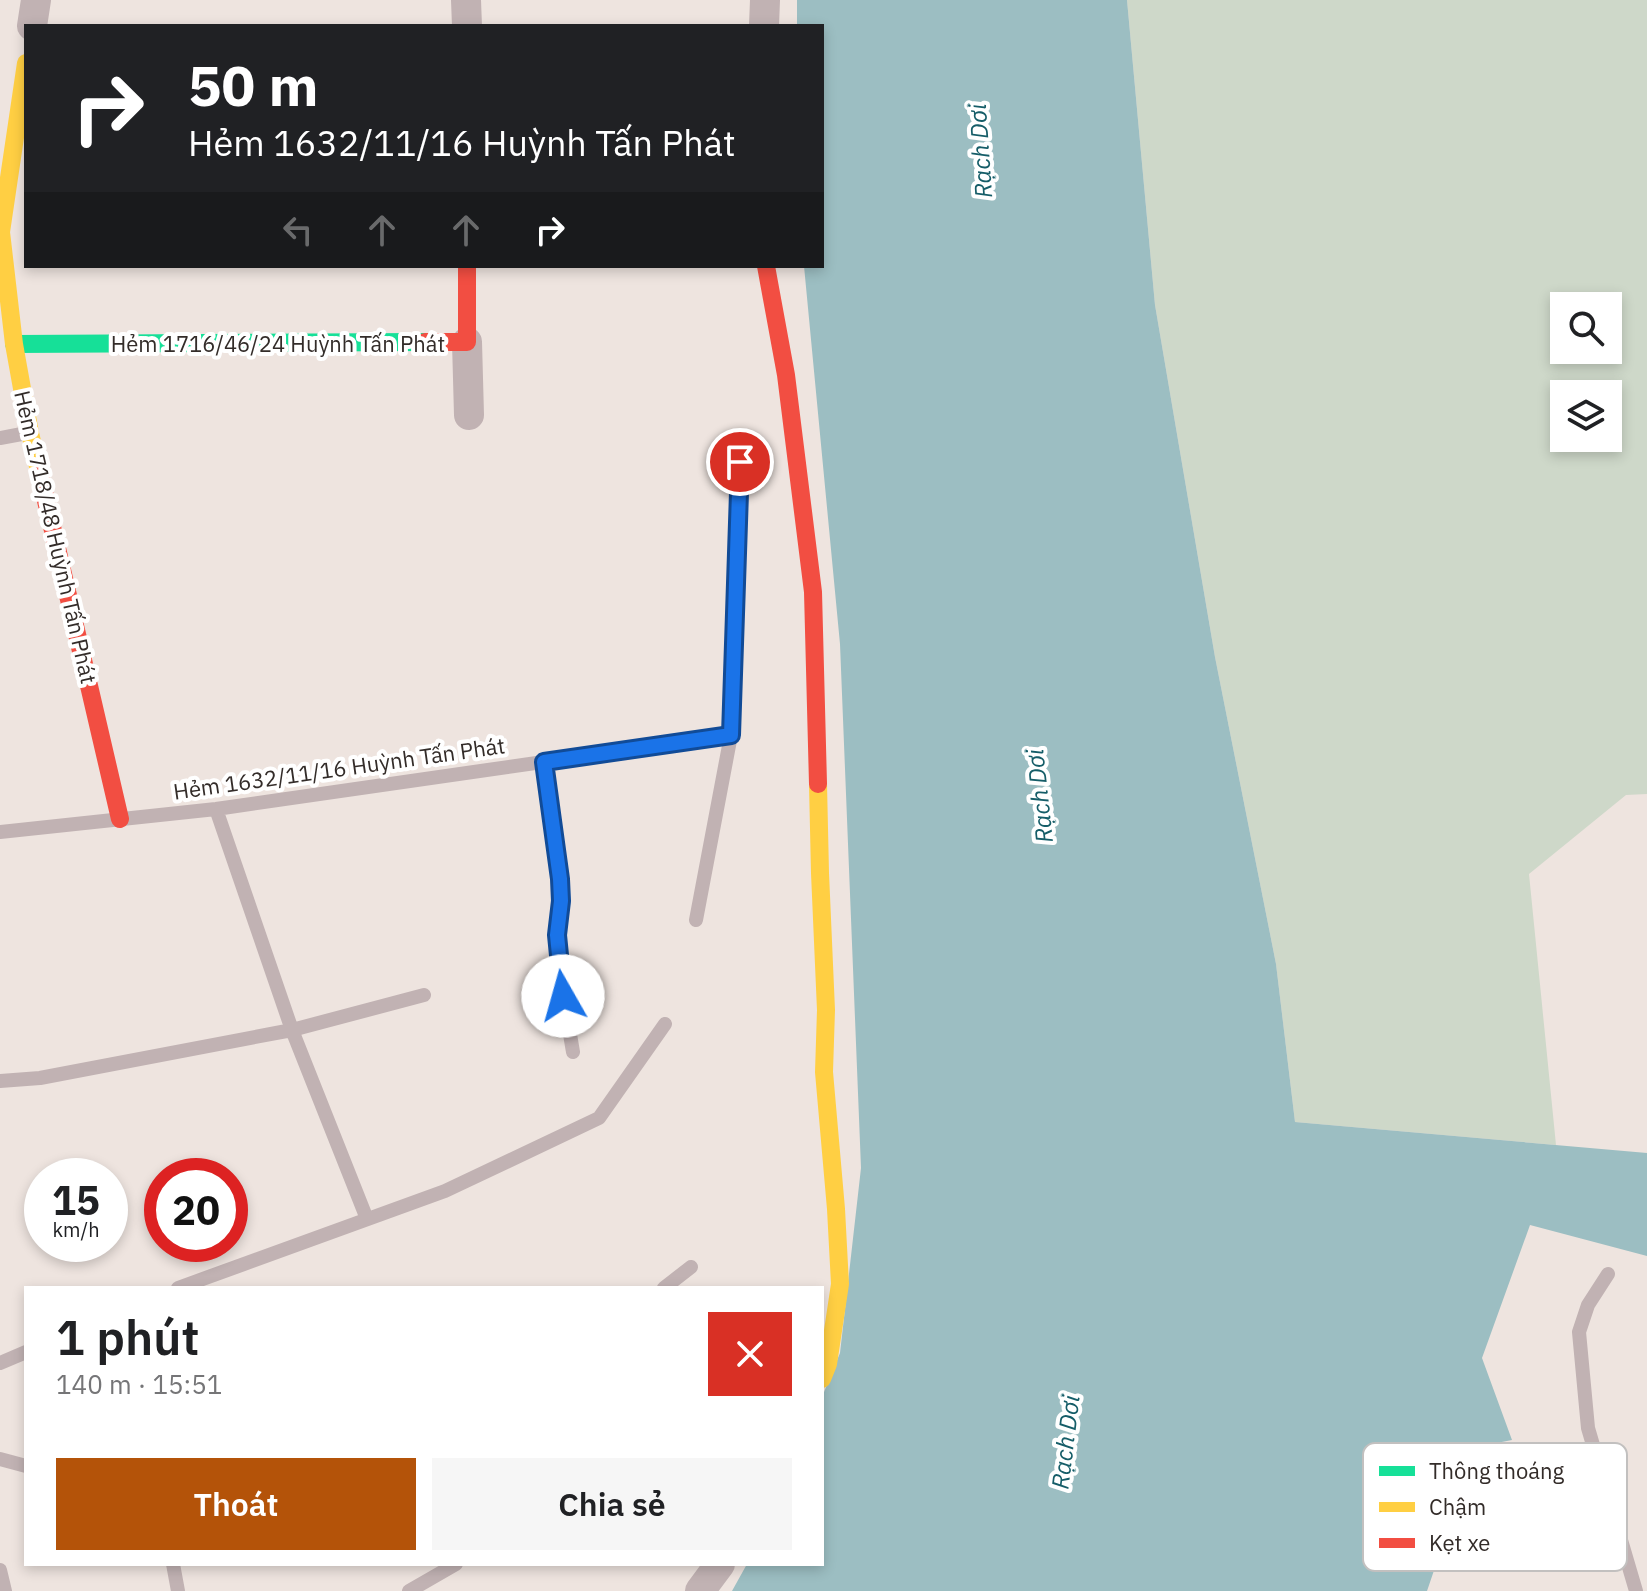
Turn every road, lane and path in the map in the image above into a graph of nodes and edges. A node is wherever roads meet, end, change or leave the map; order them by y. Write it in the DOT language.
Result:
graph roads {
  1 [pos="36,0"];
  2 [pos="466,0"];
  3 [pos="765,0"];
  4 [pos="32,24"];
  5 [pos="467,24"];
  6 [pos="764,24"];
  7 [pos="24,76"];
  8 [pos="0,232"];
  9 [pos="467,268"];
  10 [pos="766,268"];
  11 [pos="467,342"];
  12 [pos="14,344"];
  13 [pos="469,415"];
  14 [pos="30,433"];
  15 [pos="0,438"];
  16 [pos="740,462"];
  17 [pos="731,735"];
  18 [pos="544,762"];
  19 [pos="216,809"];
  20 [pos="120,819"];
  21 [pos="0,832"];
  22 [pos="696,920"];
  23 [pos="424,995"];
  24 [pos="665,1024"];
  25 [pos="292,1030"];
  26 [pos="573,1052"];
  27 [pos="0,1081"];
  28 [pos="367,1219"];
  29 [pos="691,1267"];
  30 [pos="1608,1274"];
  31 [pos="183,1286"];
  32 [pos="667,1286"];
  33 [pos="24,1353"];
  34 [pos="0,1363"];
  35 [pos="824,1374"];
  36 [pos="1592,1443"];
  37 [pos="0,1459"];
  38 [pos="24,1465"];
  39 [pos="1627,1560"];
  40 [pos="173,1566"];
  41 [pos="453,1566"];
  42 [pos="719,1566"];
  43 [pos="0,1570"];
  44 [pos="5,1591"];
  45 [pos="178,1591"];
  46 [pos="409,1591"];
  47 [pos="700,1591"];
  48 [pos="1636,1591"];
  1 -- 4 [label="street"];
  2 -- 5 [label="street"];
  3 -- 6 [label="street"];
  7 -- 8 [label="street, Hẻm 1718/48 Huỳnh Tấn Phát"];
  8 -- 12 [label="street, Hẻm 1718/48 Huỳnh Tấn Phát"];
  9 -- 11 [label="street, Hẻm 1716/46/24 Huỳnh Tấn Phát"];
  10 -- 35 [label="street"];
  11 -- 12 [label="street, Hẻm 1716/46/24 Huỳnh Tấn Phát"];
  11 -- 13 [label="street"];
  12 -- 14 [label="street, Hẻm 1718/48 Huỳnh Tấn Phát"];
  14 -- 15 [label="lane"];
  14 -- 20 [label="street, Hẻm 1718/48 Huỳnh Tấn Phát"];
  16 -- 17 [label="lane"];
  17 -- 18 [label="lane, Hẻm 1632/11/16 Huỳnh Tấn Phát"];
  17 -- 22 [label="lane"];
  18 -- 19 [label="lane, Hẻm 1632/11/16 Huỳnh Tấn Phát"];
  18 -- 26 [label="lane"];
  19 -- 20 [label="lane, Hẻm 1632/11/16 Huỳnh Tấn Phát"];
  19 -- 25 [label="lane"];
  20 -- 21 [label="lane, Hẻm 1632/11/16 Huỳnh Tấn Phát"];
  23 -- 25 [label="lane"];
  24 -- 28 [label="lane"];
  25 -- 27 [label="lane"];
  25 -- 28 [label="lane"];
  28 -- 31 [label="lane"];
  29 -- 32 [label="lane"];
  30 -- 36 [label="lane"];
  33 -- 34 [label="lane"];
  37 -- 38 [label="lane"];
  39 -- 48 [label="lane"];
  40 -- 45 [label="lane"];
  41 -- 46 [label="lane"];
  42 -- 47 [label="street"];
  43 -- 44 [label="lane"];
}
